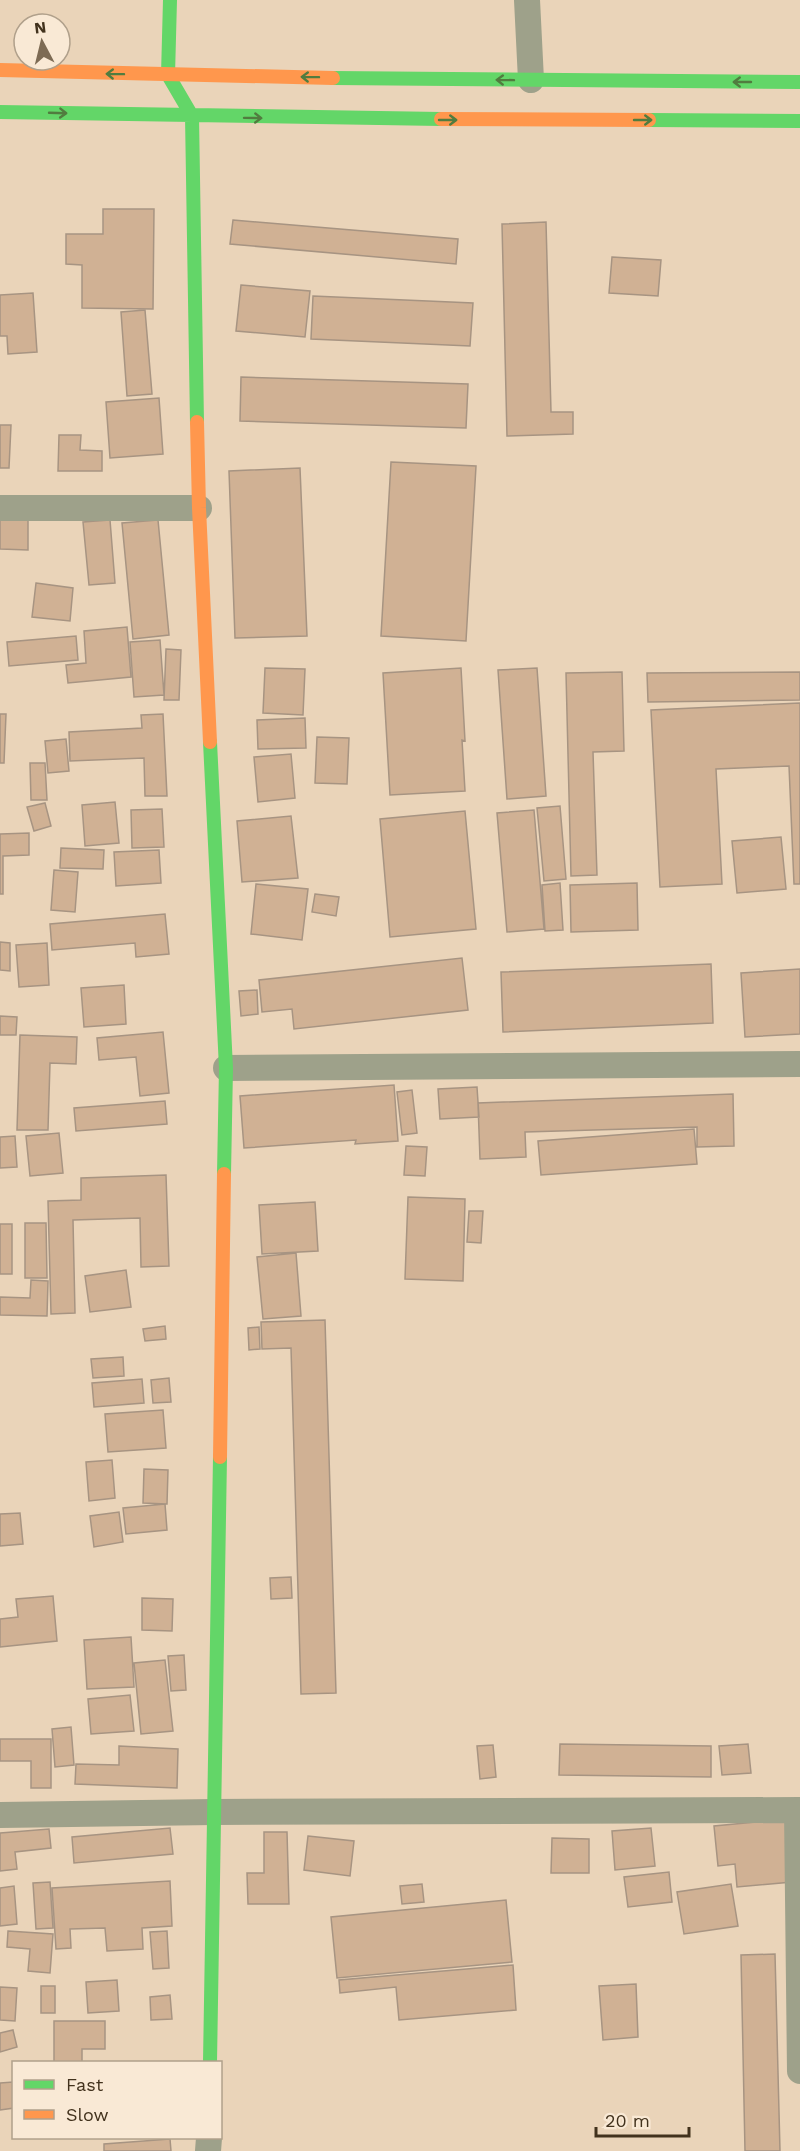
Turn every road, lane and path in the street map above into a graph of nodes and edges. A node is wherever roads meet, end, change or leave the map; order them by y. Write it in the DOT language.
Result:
graph roads {
  1 [pos="170,0"];
  2 [pos="527,0"];
  3 [pos="0,70"];
  4 [pos="168,75"];
  5 [pos="531,80"];
  6 [pos="800,82"];
  7 [pos="0,112"];
  8 [pos="192,116"];
  9 [pos="800,121"];
  10 [pos="0,508"];
  11 [pos="199,508"];
  12 [pos="800,1064"];
  13 [pos="226,1068"];
  14 [pos="799,1810"];
  15 [pos="214,1812"];
  16 [pos="0,1815"];
  17 [pos="210,2061"];
  18 [pos="800,2070"];
  1 -- 4 [label="street"];
  2 -- 5 [label="street"];
  4 -- 3 [label="street, one-way"];
  5 -- 4 [label="street, one-way"];
  4 -- 8 [label="street"];
  6 -- 5 [label="street, one-way"];
  7 -- 8 [label="street, one-way"];
  8 -- 9 [label="street, one-way"];
  8 -- 11 [label="street"];
  10 -- 11 [label="street"];
  11 -- 13 [label="street"];
  12 -- 13 [label="street"];
  13 -- 15 [label="street"];
  14 -- 15 [label="street"];
  14 -- 18 [label="street"];
  15 -- 16 [label="street"];
  15 -- 17 [label="street"];
}
